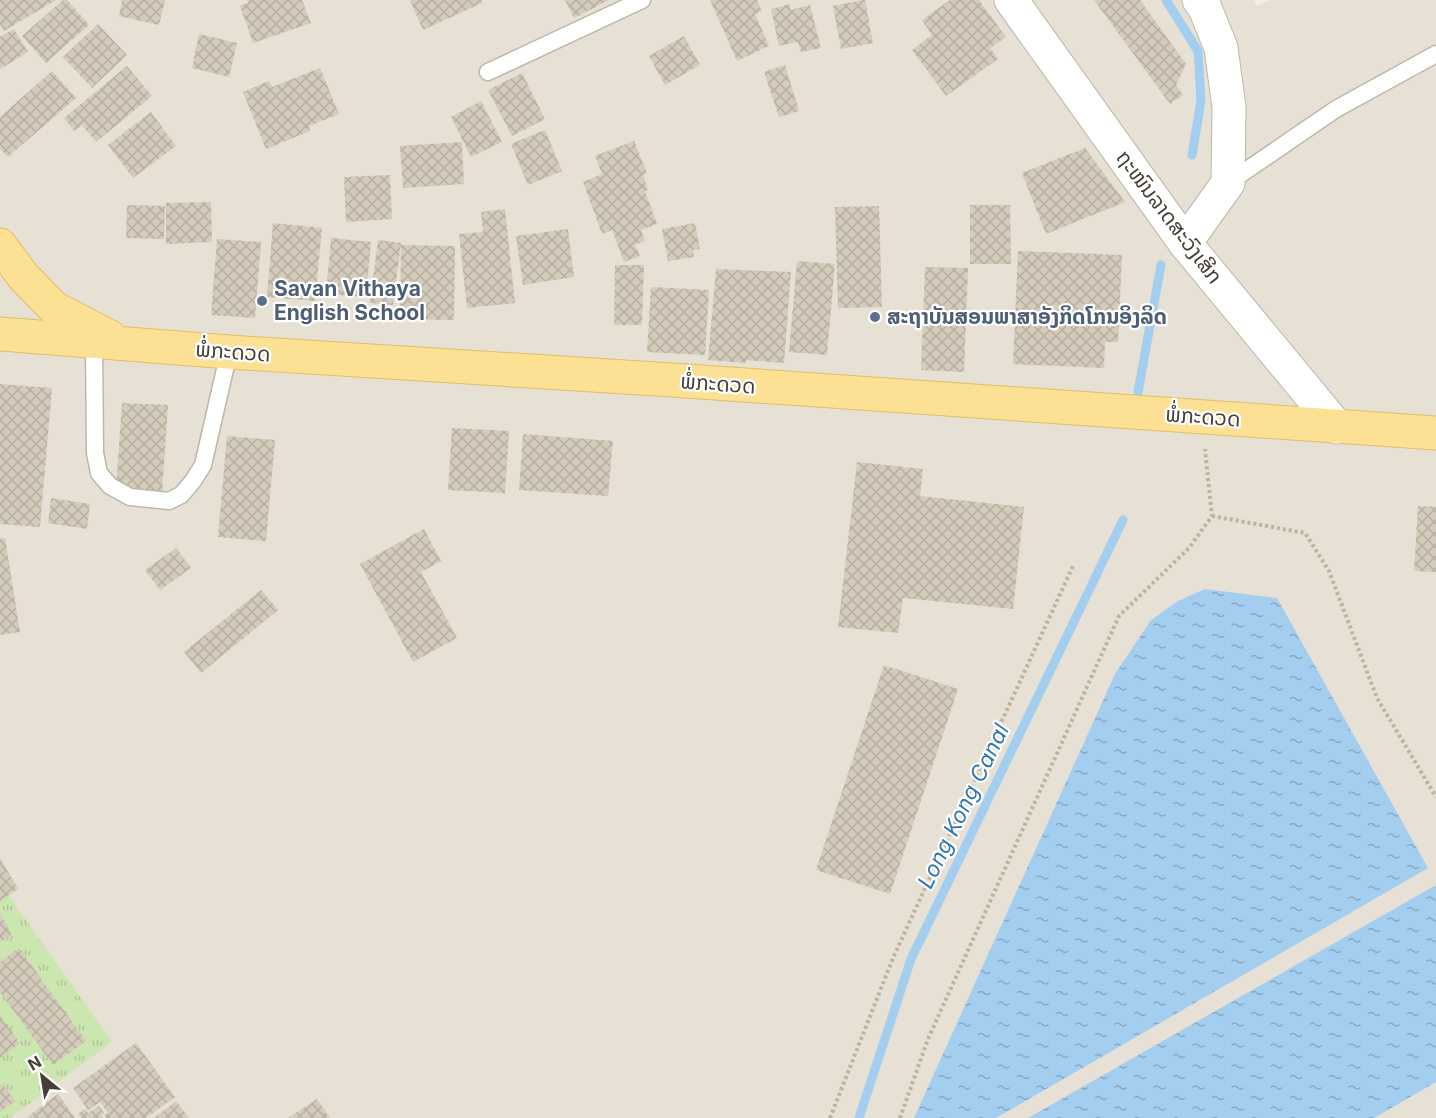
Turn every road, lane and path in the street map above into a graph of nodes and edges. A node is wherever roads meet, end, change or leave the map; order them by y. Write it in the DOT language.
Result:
graph roads {
  1 [pos="642,0"];
  2 [pos="1011,0"];
  3 [pos="1199,0"];
  4 [pos="1436,54"];
  5 [pos="488,72"];
  6 [pos="1228,183"];
  7 [pos="1185,243"];
  8 [pos="0,245"];
  9 [pos="0,334"];
  10 [pos="108,342"];
  11 [pos="229,352"];
  12 [pos="1202,417"];
  13 [pos="1337,427"];
  14 [pos="1436,433"];
  15 [pos="1212,516"];
  16 [pos="1073,566"];
  17 [pos="1436,797"];
  18 [pos="830,1118"];
  19 [pos="900,1118"];
  1 -- 5 [label="lane"];
  2 -- 7 [label="street, ຖະໜົນລາດສະວົງເສິກ"];
  3 -- 6 [label="street"];
  4 -- 6 [label="lane"];
  6 -- 7 [label="street"];
  7 -- 13 [label="street, ຖະໜົນລາດສະວົງເສິກ"];
  8 -- 10 [label="main road"];
  9 -- 10 [label="main road, ພໍ່ກະດວດ"];
  10 -- 11 [label="main road, ພໍ່ກະດວດ"];
  10 -- 11 [label="lane"];
  11 -- 12 [label="main road, ພໍ່ກະດວດ"];
  12 -- 13 [label="main road, ພໍ່ກະດວດ"];
  12 -- 15 [label="path"];
  13 -- 14 [label="main road, ພໍ່ກະດວດ"];
  15 -- 17 [label="path"];
  15 -- 19 [label="path"];
  16 -- 18 [label="path"];
}
